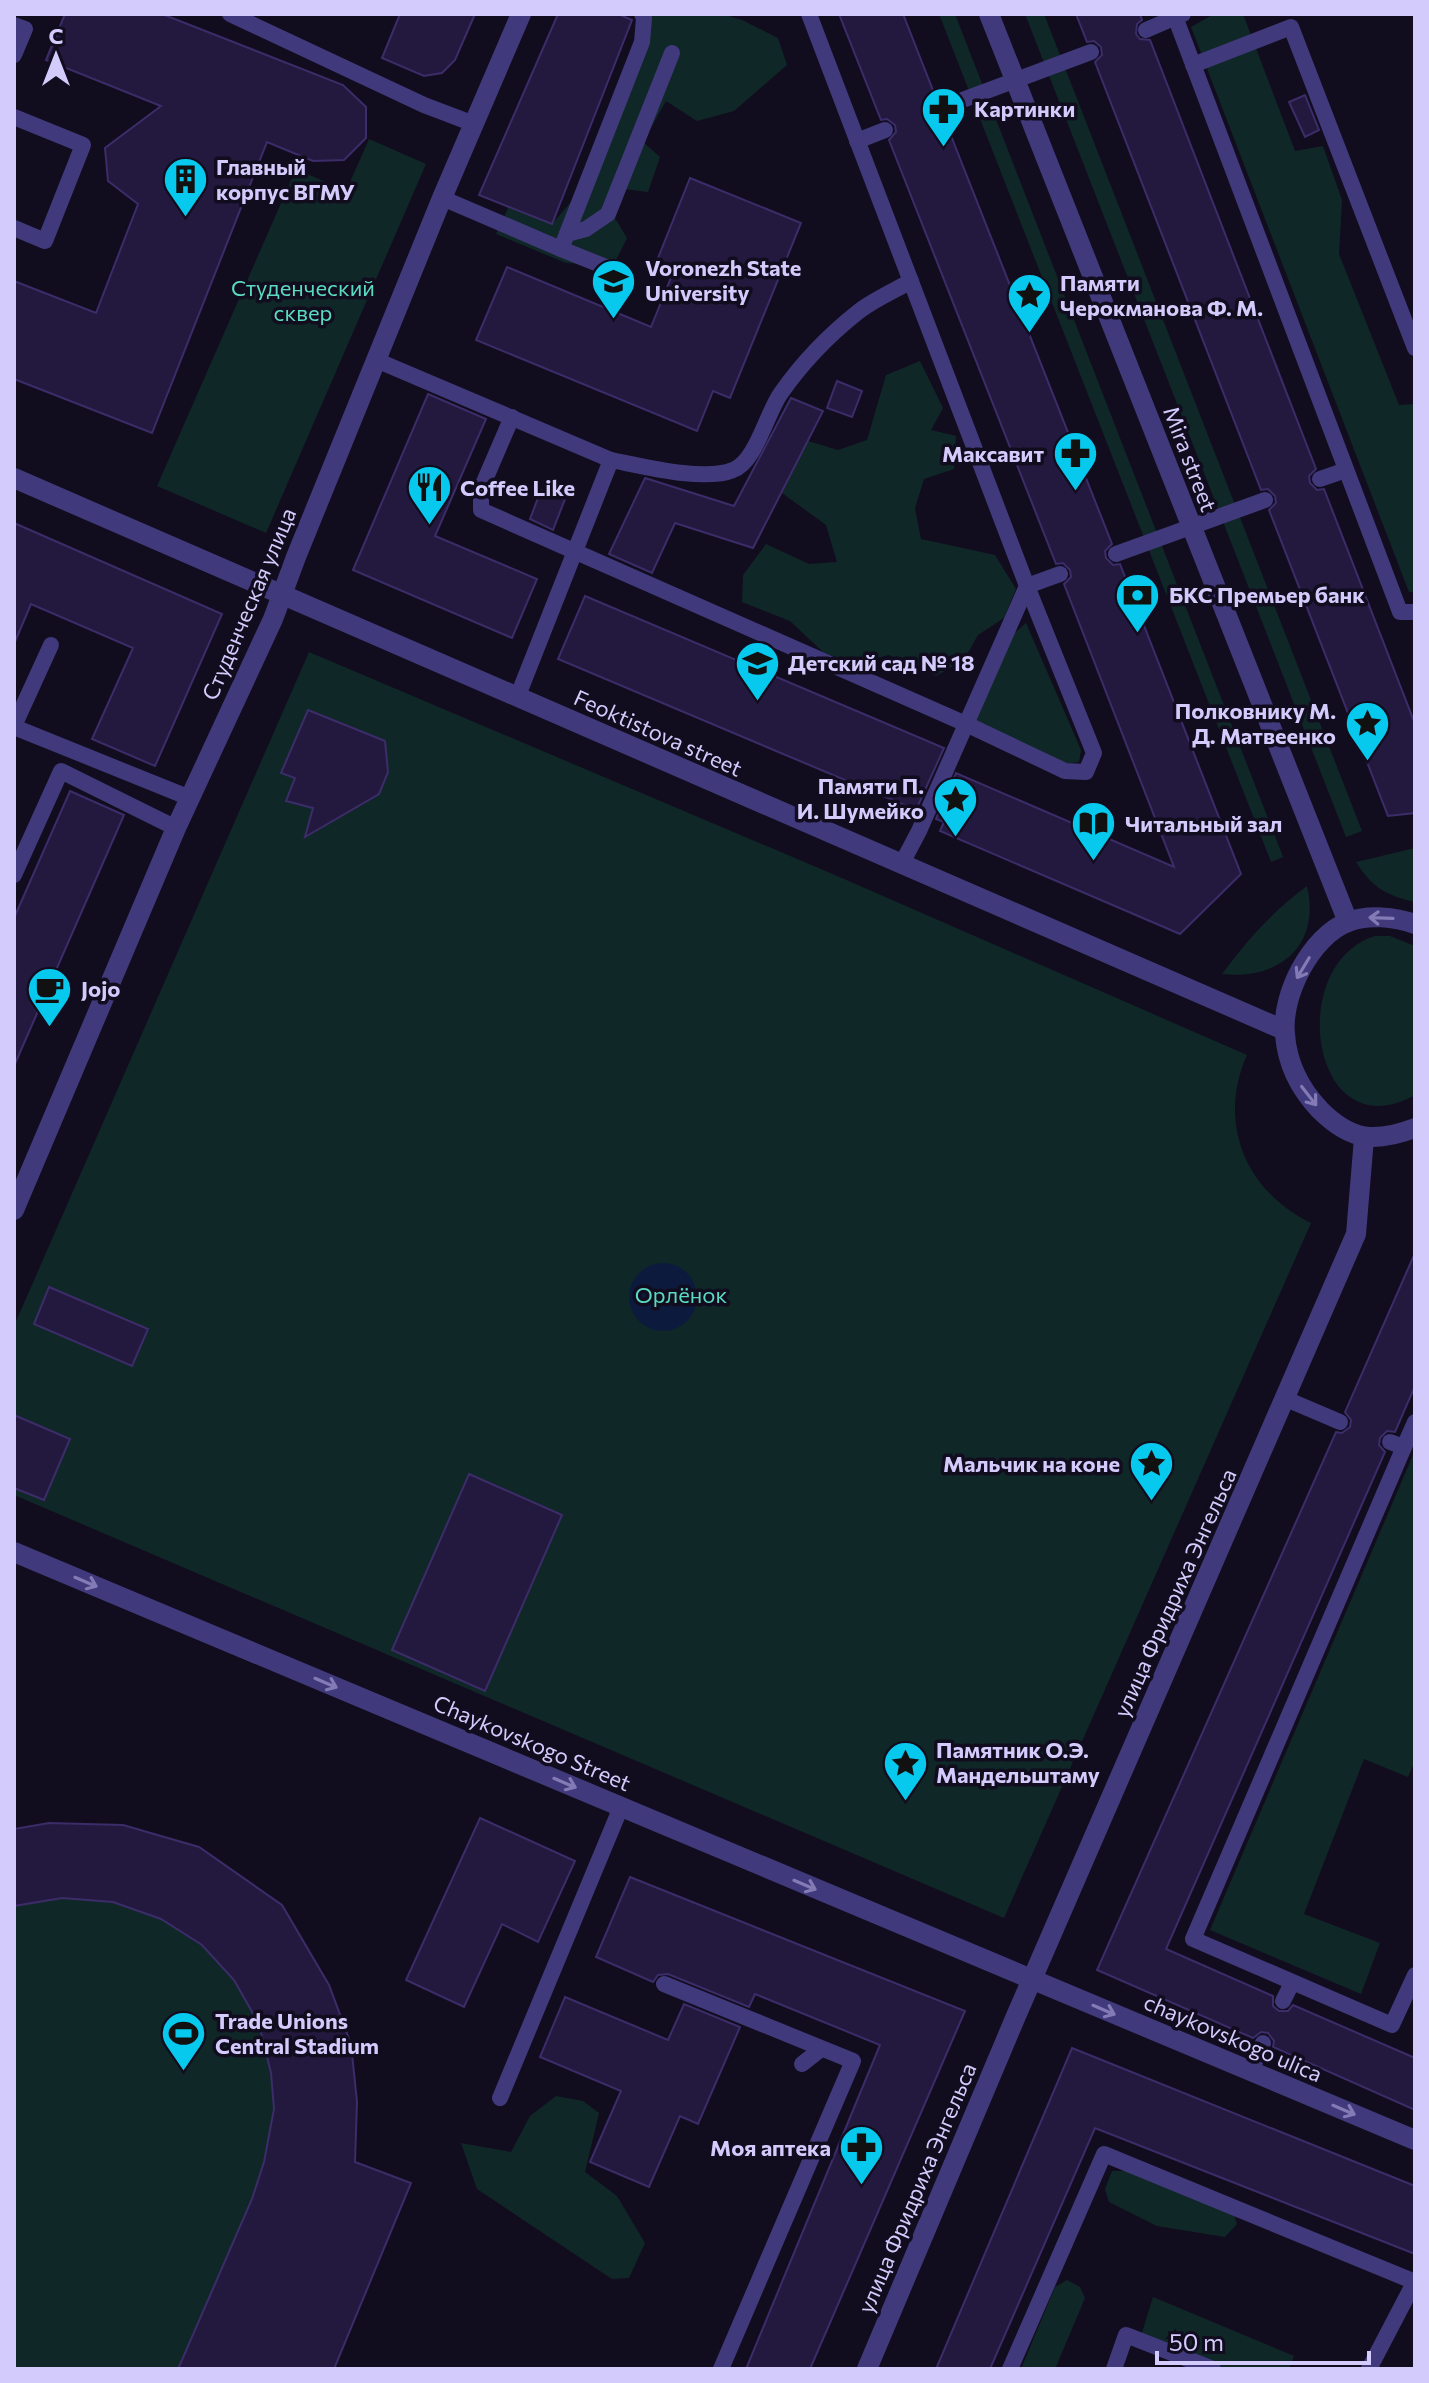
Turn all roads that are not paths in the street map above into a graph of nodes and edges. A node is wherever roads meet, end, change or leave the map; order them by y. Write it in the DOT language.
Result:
graph roads {
  1 [pos="230,14"];
  2 [pos="521,14"];
  3 [pos="642,14"];
  4 [pos="809,14"];
  5 [pos="989,14"];
  6 [pos="1177,16"];
  7 [pos="14,25"];
  8 [pos="1146,30"];
  9 [pos="1091,52"];
  10 [pos="672,53"];
  11 [pos="14,55"];
  12 [pos="1193,65"];
  13 [pos="1015,80"];
  14 [pos="941,108"];
  15 [pos="14,117"];
  16 [pos="474,124"];
  17 [pos="885,130"];
  18 [pos="857,141"];
  19 [pos="442,198"];
  20 [pos="14,228"];
  21 [pos="564,241"];
  22 [pos="621,273"];
  23 [pos="911,281"];
  24 [pos="1415,348"];
  25 [pos="376,360"];
  26 [pos="512,417"];
  27 [pos="611,460"];
  28 [pos="1346,470"];
  29 [pos="14,478"];
  30 [pos="1320,479"];
  31 [pos="1265,500"];
  32 [pos="1191,526"];
  33 [pos="574,551"];
  34 [pos="1116,554"];
  35 [pos="1060,574"];
  36 [pos="1027,586"];
  37 [pos="281,594"];
  38 [pos="1415,612"];
  39 [pos="51,645"];
  40 [pos="517,698"];
  41 [pos="966,724"];
  42 [pos="14,727"];
  43 [pos="190,798"];
  44 [pos="176,828"];
  45 [pos="901,865"];
  46 [pos="14,875"];
  47 [pos="1348,922"];
  48 [pos="1415,924"];
  49 [pos="1284,1030"];
  50 [pos="1415,1128"];
  51 [pos="1364,1138"];
  52 [pos="14,1210"];
  53 [pos="1286,1399"];
  54 [pos="1340,1422"];
  55 [pos="1415,1422"];
  56 [pos="14,1552"];
  57 [pos="621,1807"];
  58 [pos="1415,1975"];
  59 [pos="1032,1979"];
  60 [pos="1292,1983"];
  61 [pos="664,1984"];
  62 [pos="1283,2001"];
  63 [pos="1263,2043"];
  64 [pos="821,2049"];
  65 [pos="802,2064"];
  66 [pos="1251,2071"];
  67 [pos="500,2098"];
  68 [pos="1415,2140"];
  69 [pos="1415,2282"];
  70 [pos="721,2369"];
  71 [pos="867,2369"];
  72 [pos="1010,2369"];
  73 [pos="1114,2369"];
  74 [pos="1213,2369"];
  75 [pos="1369,2369"];
  1 -- 16 [label="lane"];
  2 -- 16 [label="street, Студенческая улица"];
  3 -- 21 [label="lane"];
  4 -- 18 [label="lane"];
  5 -- 13 [label="street, Mira street"];
  6 -- 8 [label="lane"];
  6 -- 12 [label="lane"];
  7 -- 11 [label="lane"];
  9 -- 13 [label="lane"];
  10 -- 21 [label="lane"];
  12 -- 24 [label="lane"];
  12 -- 28 [label="lane"];
  13 -- 14 [label="lane"];
  13 -- 32 [label="street, Mira street"];
  15 -- 20 [label="lane"];
  16 -- 19 [label="street, Студенческая улица"];
  17 -- 18 [label="lane"];
  18 -- 23 [label="lane"];
  19 -- 21 [label="lane"];
  19 -- 25 [label="street, Студенческая улица"];
  21 -- 22 [label="lane"];
  23 -- 27 [label="lane"];
  23 -- 36 [label="lane"];
  25 -- 26 [label="lane"];
  25 -- 37 [label="street, Студенческая улица"];
  26 -- 27 [label="lane"];
  26 -- 33 [label="lane"];
  27 -- 33 [label="lane"];
  28 -- 30 [label="lane"];
  28 -- 38 [label="lane"];
  29 -- 37 [label="street, Feoktistova street"];
  31 -- 32 [label="lane"];
  32 -- 34 [label="lane"];
  32 -- 47 [label="street, Mira street"];
  33 -- 40 [label="lane"];
  33 -- 41 [label="lane"];
  35 -- 36 [label="lane"];
  36 -- 41 [label="lane"];
  36 -- 41 [label="lane"];
  37 -- 40 [label="street, Feoktistova street"];
  37 -- 43 [label="street, Студенческая улица"];
  39 -- 42 [label="lane"];
  40 -- 45 [label="street, Feoktistova street"];
  41 -- 45 [label="lane"];
  42 -- 43 [label="lane"];
  43 -- 44 [label="street, Студенческая улица"];
  44 -- 46 [label="lane"];
  44 -- 52 [label="street, Студенческая улица"];
  45 -- 49 [label="street, Feoktistova street"];
  48 -- 47 [label="street, one-way"];
  47 -- 49 [label="street, one-way"];
  49 -- 51 [label="street, one-way"];
  50 -- 51 [label="street"];
  51 -- 53 [label="street, улица Фридриха Энгельса"];
  53 -- 54 [label="lane"];
  53 -- 59 [label="street, улица Фридриха Энгельса"];
  55 -- 60 [label="lane"];
  56 -- 57 [label="street, Chaykovskogo Street, one-way"];
  57 -- 59 [label="street, Chaykovskogo Street, one-way"];
  57 -- 67 [label="lane"];
  58 -- 60 [label="lane"];
  59 -- 66 [label="street, chaykovskogo ulica, one-way"];
  59 -- 71 [label="street, улица Фридриха Энгельса"];
  60 -- 62 [label="lane"];
  61 -- 64 [label="lane"];
  63 -- 66 [label="lane"];
  64 -- 65 [label="lane"];
  64 -- 70 [label="lane"];
  66 -- 68 [label="street, chaykovskogo ulica, one-way"];
  69 -- 72 [label="lane"];
  69 -- 75 [label="lane"];
  73 -- 74 [label="lane"];
}
